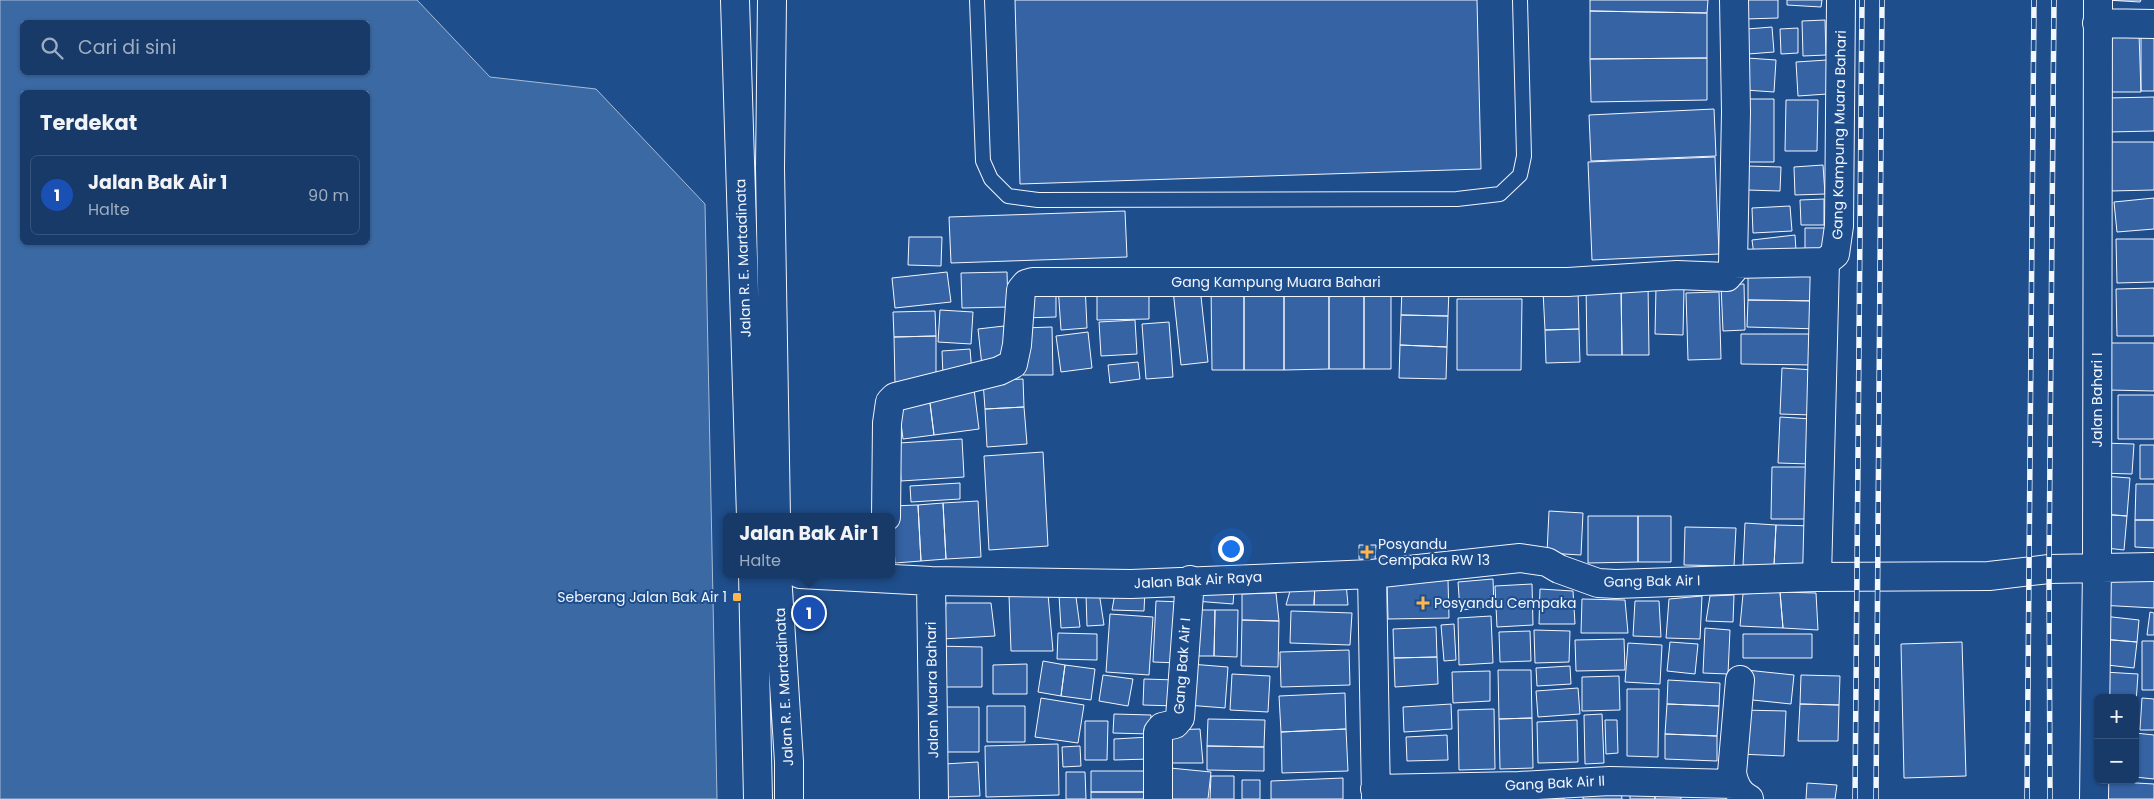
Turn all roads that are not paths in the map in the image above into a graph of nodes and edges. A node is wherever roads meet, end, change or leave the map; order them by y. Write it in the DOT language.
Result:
graph roads {
  1 [pos="735,0"];
  2 [pos="772,0"];
  3 [pos="977,0"];
  4 [pos="1520,0"];
  5 [pos="1734,0"];
  6 [pos="1841,0"];
  7 [pos="2098,11"];
  8 [pos="2154,24"];
  9 [pos="1825,262"];
  10 [pos="1733,264"];
  11 [pos="751,513"];
  12 [pos="776,513"];
  13 [pos="886,513"];
  14 [pos="2097,567"];
  15 [pos="2154,567"];
  16 [pos="1372,574"];
  17 [pos="895,577"];
  18 [pos="1817,577"];
  19 [pos="753,578"];
  20 [pos="777,578"];
  21 [pos="1190,580"];
  22 [pos="931,581"];
  23 [pos="1740,680"];
  24 [pos="1741,791"];
  25 [pos="1375,794"];
  26 [pos="758,799"];
  27 [pos="789,799"];
  28 [pos="934,799"];
  29 [pos="1158,799"];
  30 [pos="2094,799"];
  1 -- 11 [label="main road, Jalan R. E. Martadinata"];
  2 -- 12 [label="main road, Jalan R. E. Martadinata"];
  3 -- 4 [label="lane"];
  5 -- 10 [label="main road"];
  6 -- 9 [label="main road, Gang Kampung Muara Bahari"];
  7 -- 8 [label="main road"];
  7 -- 14 [label="main road, Jalan Bahari I"];
  9 -- 10 [label="main road"];
  9 -- 18 [label="main road"];
  10 -- 13 [label="main road, Gang Kampung Muara Bahari"];
  14 -- 15 [label="main road, Gang Bak Air I"];
  14 -- 18 [label="main road, Gang Bak Air I"];
  14 -- 30 [label="main road, Jalan Bahari I"];
  16 -- 18 [label="main road, Gang Bak Air I"];
  16 -- 21 [label="main road, Jalan Bak Air Raya"];
  16 -- 25 [label="main road"];
  17 -- 22 [label="main road, Jalan Bak Air Raya"];
  19 -- 26 [label="main road, Jalan R. E. Martadinata"];
  20 -- 27 [label="main road, Jalan R. E. Martadinata"];
  21 -- 22 [label="main road, Jalan Bak Air Raya"];
  21 -- 29 [label="main road, Gang Bak Air I"];
  22 -- 28 [label="main road, Jalan Muara Bahari"];
  23 -- 24 [label="main road"];
  24 -- 25 [label="main road, Gang Bak Air II"];
}
